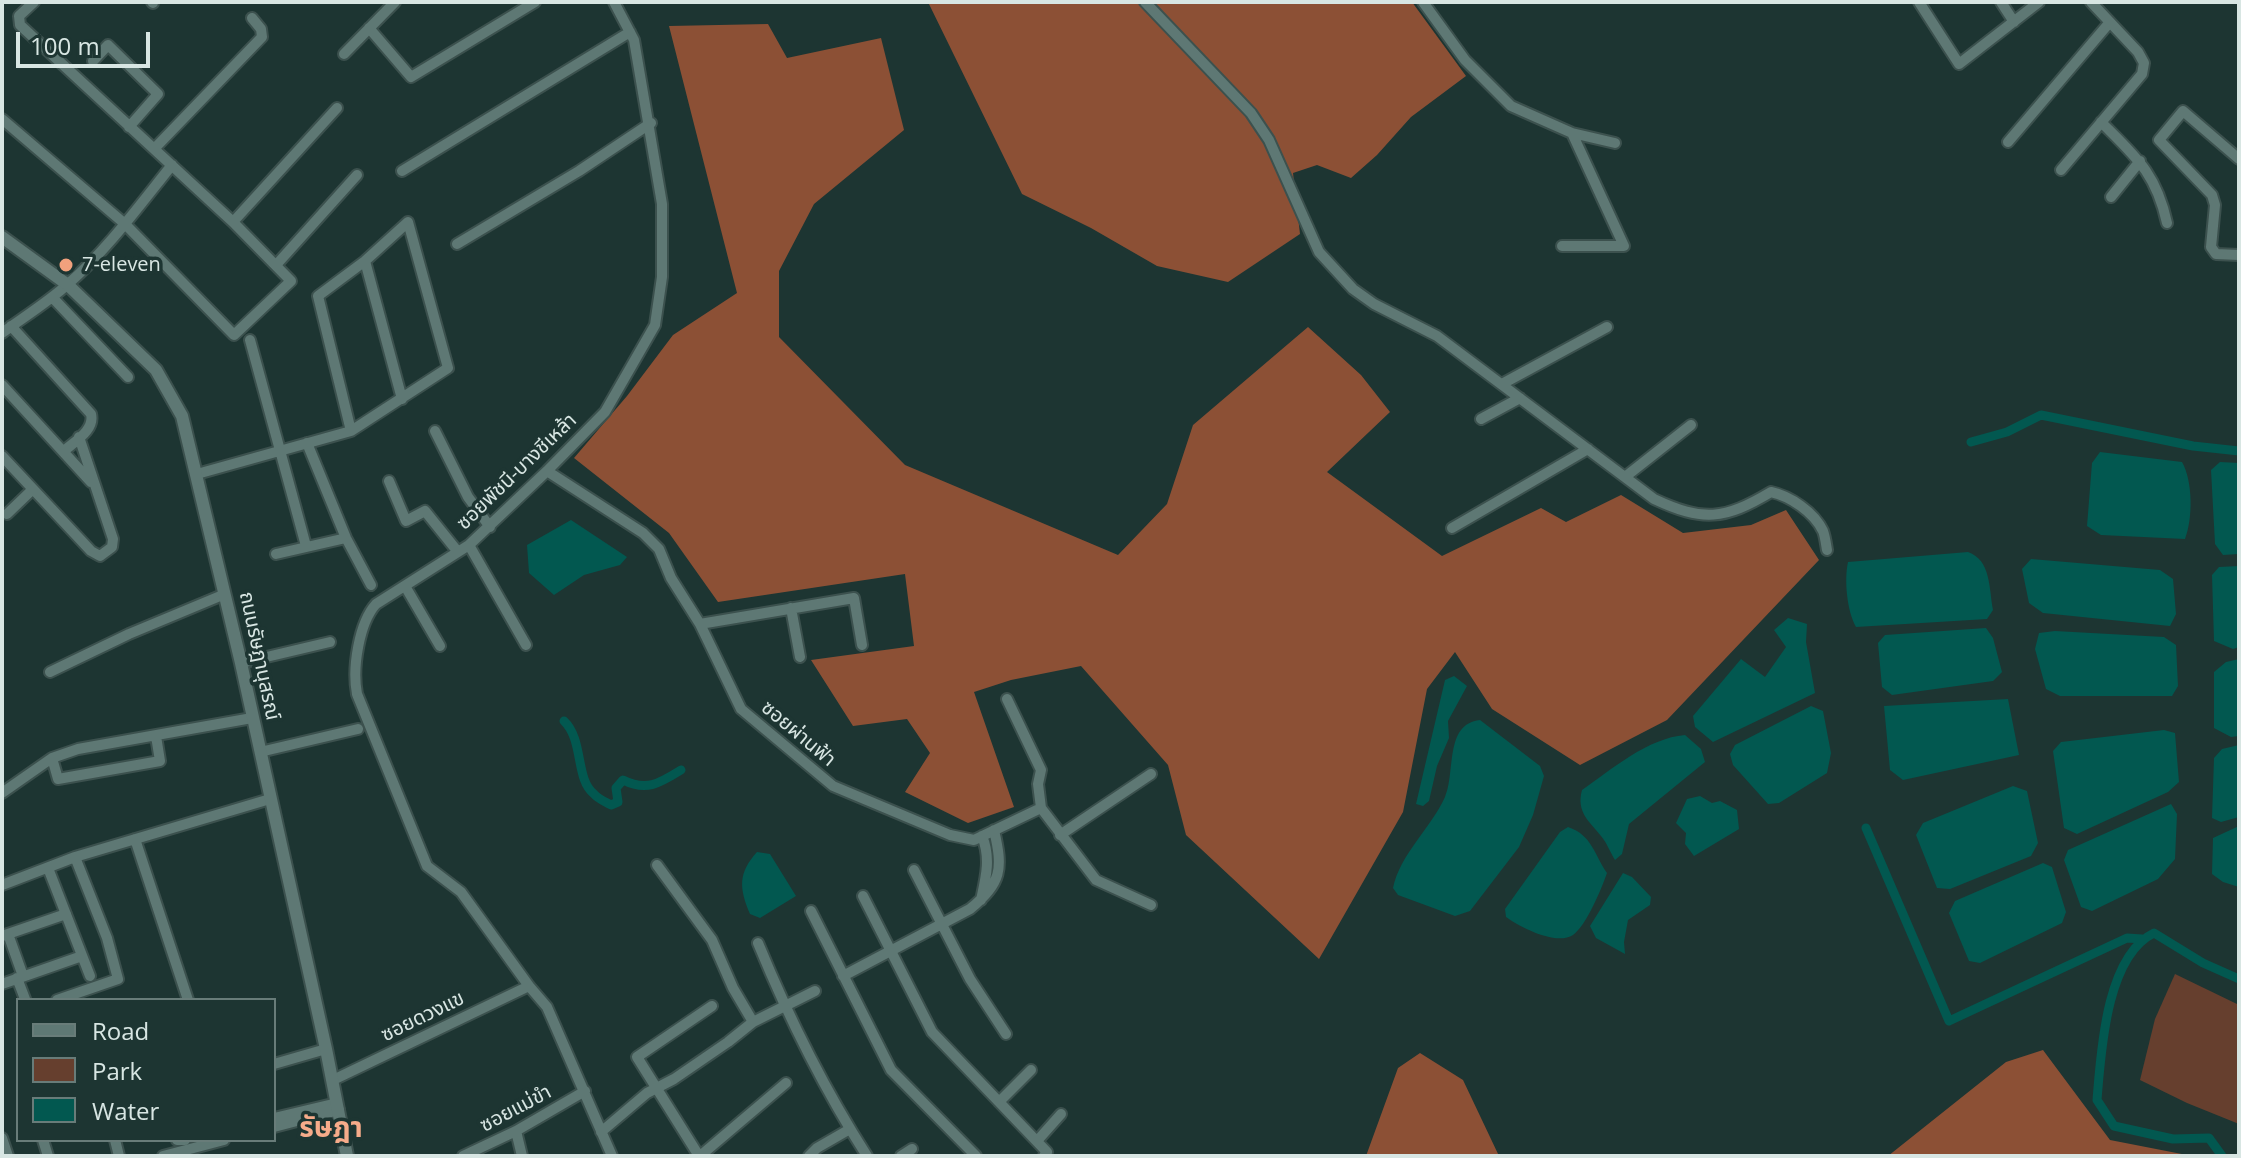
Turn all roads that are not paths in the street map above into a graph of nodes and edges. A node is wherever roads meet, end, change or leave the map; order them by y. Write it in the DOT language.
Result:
graph roads {
  1 [pos="34,2"];
  2 [pos="395,2"];
  3 [pos="535,2"];
  4 [pos="614,2"];
  5 [pos="1145,2"];
  6 [pos="1423,2"];
  7 [pos="1919,2"];
  8 [pos="2001,2"];
  9 [pos="2039,2"];
  10 [pos="2091,2"];
  11 [pos="252,18"];
  12 [pos="2014,22"];
  13 [pos="2110,22"];
  14 [pos="369,28"];
  15 [pos="630,32"];
  16 [pos="344,54"];
  17 [pos="93,61"];
  18 [pos="337,108"];
  19 [pos="2,119"];
  20 [pos="2101,122"];
  21 [pos="651,123"];
  22 [pos="129,127"];
  23 [pos="1572,133"];
  24 [pos="2008,142"];
  25 [pos="1615,143"];
  26 [pos="154,149"];
  27 [pos="2239,159"];
  28 [pos="2140,161"];
  29 [pos="172,165"];
  30 [pos="2061,170"];
  31 [pos="402,171"];
  32 [pos="357,175"];
  33 [pos="2111,197"];
  34 [pos="233,222"];
  35 [pos="2167,223"];
  36 [pos="125,224"];
  37 [pos="2,237"];
  38 [pos="457,244"];
  39 [pos="1562,246"];
  40 [pos="2239,255"];
  41 [pos="365,261"];
  42 [pos="277,264"];
  43 [pos="68,285"];
  44 [pos="52,297"];
  45 [pos="1607,327"];
  46 [pos="7,329"];
  47 [pos="250,340"];
  48 [pos="128,377"];
  49 [pos="1502,384"];
  50 [pos="2,385"];
  51 [pos="1520,398"];
  52 [pos="402,399"];
  53 [pos="1481,419"];
  54 [pos="1691,425"];
  55 [pos="351,431"];
  56 [pos="435,431"];
  57 [pos="79,437"];
  58 [pos="307,443"];
  59 [pos="1588,449"];
  60 [pos="64,451"];
  61 [pos="281,452"];
  62 [pos="2,456"];
  63 [pos="547,471"];
  64 [pos="197,474"];
  65 [pos="1625,477"];
  66 [pos="389,481"];
  67 [pos="94,486"];
  68 [pos="33,489"];
  69 [pos="7,514"];
  70 [pos="490,527"];
  71 [pos="1452,528"];
  72 [pos="346,538"];
  73 [pos="469,545"];
  74 [pos="306,546"];
  75 [pos="1827,550"];
  76 [pos="458,552"];
  77 [pos="276,554"];
  78 [pos="371,585"];
  79 [pos="405,586"];
  80 [pos="225,594"];
  81 [pos="791,608"];
  82 [pos="700,624"];
  83 [pos="330,642"];
  84 [pos="526,645"];
  85 [pos="862,645"];
  86 [pos="440,646"];
  87 [pos="800,657"];
  88 [pos="241,663"];
  89 [pos="50,672"];
  90 [pos="1007,699"];
  91 [pos="252,718"];
  92 [pos="358,729"];
  93 [pos="156,736"];
  94 [pos="260,752"];
  95 [pos="52,758"];
  96 [pos="1151,774"];
  97 [pos="2,775"];
  98 [pos="13,784"];
  99 [pos="2,793"];
  100 [pos="270,799"];
  101 [pos="1041,808"];
  102 [pos="994,830"];
  103 [pos="1060,835"];
  104 [pos="982,836"];
  105 [pos="135,839"];
  106 [pos="75,857"];
  107 [pos="657,865"];
  108 [pos="48,868"];
  109 [pos="914,870"];
  110 [pos="2,885"];
  111 [pos="863,896"];
  112 [pos="981,900"];
  113 [pos="1146,902"];
  114 [pos="811,911"];
  115 [pos="66,914"];
  116 [pos="942,924"];
  117 [pos="4,934"];
  118 [pos="758,943"];
  119 [pos="891,951"];
  120 [pos="82,956"];
  121 [pos="90,976"];
  122 [pos="843,976"];
  123 [pos="20,977"];
  124 [pos="2,984"];
  125 [pos="529,986"];
  126 [pos="815,991"];
  127 [pos="25,998"];
  128 [pos="63,998"];
  129 [pos="187,998"];
  130 [pos="712,1006"];
  131 [pos="784,1006"];
  132 [pos="753,1022"];
  133 [pos="1006,1034"];
  134 [pos="326,1049"];
  135 [pos="276,1063"];
  136 [pos="1031,1070"];
  137 [pos="333,1080"];
  138 [pos="786,1083"];
  139 [pos="658,1087"];
  140 [pos="585,1091"];
  141 [pos="999,1102"];
  142 [pos="338,1106"];
  143 [pos="1061,1114"];
  144 [pos="276,1118"];
  145 [pos="276,1126"];
  146 [pos="850,1129"];
  147 [pos="516,1131"];
  148 [pos="601,1132"];
  149 [pos="2,1138"];
  150 [pos="1037,1141"];
  151 [pos="216,1142"];
  152 [pos="912,1149"];
  153 [pos="8,1156"];
  154 [pos="163,1156"];
  155 [pos="347,1156"];
  156 [pos="463,1156"];
  157 [pos="522,1156"];
  158 [pos="612,1156"];
  159 [pos="700,1156"];
  160 [pos="809,1156"];
  161 [pos="867,1156"];
  162 [pos="901,1156"];
  163 [pos="976,1156"];
  164 [pos="1044,1156"];
  1 -- 22 [label="street"];
  2 -- 14 [label="street"];
  3 -- 14 [label="street"];
  4 -- 15 [label="street, ซอยพัชนี-บางชีเหล้า"];
  5 -- 49 [label="street"];
  6 -- 23 [label="street"];
  7 -- 12 [label="street"];
  8 -- 12 [label="street"];
  9 -- 12 [label="street"];
  10 -- 13 [label="street"];
  11 -- 26 [label="street"];
  13 -- 20 [label="street"];
  13 -- 24 [label="street"];
  14 -- 16 [label="street"];
  15 -- 21 [label="street, ซอยพัชนี-บางชีเหล้า"];
  15 -- 31 [label="street"];
  17 -- 22 [label="street"];
  18 -- 34 [label="street"];
  19 -- 36 [label="street"];
  20 -- 28 [label="street"];
  20 -- 30 [label="street"];
  21 -- 38 [label="street"];
  21 -- 63 [label="street, ซอยพัชนี-บางชีเหล้า"];
  22 -- 26 [label="street"];
  23 -- 25 [label="street"];
  23 -- 39 [label="street"];
  26 -- 29 [label="street"];
  27 -- 40 [label="street"];
  28 -- 33 [label="street"];
  28 -- 35 [label="street"];
  29 -- 34 [label="street"];
  29 -- 36 [label="street"];
  32 -- 42 [label="street"];
  34 -- 42 [label="street"];
  36 -- 42 [label="street"];
  36 -- 43 [label="street"];
  37 -- 43 [label="street, ถนนรัษฎานุสรณ์"];
  41 -- 52 [label="street"];
  41 -- 52 [label="street"];
  41 -- 55 [label="street"];
  43 -- 44 [label="street"];
  43 -- 64 [label="street, ถนนรัษฎานุสรณ์"];
  44 -- 46 [label="street"];
  44 -- 48 [label="street"];
  45 -- 49 [label="street"];
  46 -- 57 [label="street"];
  47 -- 61 [label="street"];
  49 -- 51 [label="street"];
  50 -- 60 [label="street"];
  51 -- 53 [label="street"];
  51 -- 59 [label="street"];
  52 -- 55 [label="street"];
  54 -- 65 [label="street"];
  55 -- 58 [label="street"];
  56 -- 70 [label="street"];
  57 -- 60 [label="street"];
  57 -- 67 [label="street"];
  58 -- 61 [label="street"];
  58 -- 72 [label="street"];
  59 -- 65 [label="street"];
  59 -- 71 [label="street"];
  60 -- 67 [label="street"];
  61 -- 64 [label="street"];
  61 -- 74 [label="street"];
  62 -- 68 [label="street"];
  63 -- 70 [label="street, ซอยพัชนี-บางชีเหล้า"];
  63 -- 82 [label="street, ซอยผ่านฟ้า"];
  64 -- 80 [label="street, ถนนรัษฎานุสรณ์"];
  65 -- 75 [label="street"];
  66 -- 76 [label="street"];
  67 -- 68 [label="street"];
  68 -- 69 [label="street"];
  70 -- 73 [label="street, ซอยพัชนี-บางชีเหล้า"];
  72 -- 74 [label="street"];
  72 -- 78 [label="street"];
  73 -- 76 [label="street, ซอยพัชนี-บางชีเหล้า"];
  73 -- 84 [label="street"];
  74 -- 77 [label="street"];
  76 -- 79 [label="street, ซอยพัชนี-บางชีเหล้า"];
  79 -- 86 [label="street"];
  79 -- 125 [label="street, ซอยพัชนี-บางชีเหล้า"];
  80 -- 88 [label="street, ถนนรัษฎานุสรณ์"];
  80 -- 89 [label="street"];
  81 -- 82 [label="street"];
  81 -- 85 [label="street"];
  81 -- 87 [label="street"];
  82 -- 104 [label="street, ซอยผ่านฟ้า"];
  83 -- 88 [label="street"];
  88 -- 91 [label="street, ถนนรัษฎานุสรณ์"];
  90 -- 101 [label="street"];
  91 -- 93 [label="street"];
  91 -- 94 [label="street, ถนนรัษฎานุสรณ์"];
  92 -- 94 [label="street"];
  93 -- 95 [label="street"];
  93 -- 95 [label="street"];
  94 -- 100 [label="street, ถนนรัษฎานุสรณ์"];
  95 -- 98 [label="street"];
  96 -- 103 [label="street"];
  97 -- 98 [label="street"];
  98 -- 99 [label="street"];
  100 -- 105 [label="street"];
  100 -- 134 [label="street, ถนนรัษฎานุสรณ์"];
  101 -- 102 [label="street"];
  101 -- 103 [label="street"];
  102 -- 104 [label="street"];
  102 -- 112 [label="street"];
  103 -- 113 [label="street"];
  104 -- 112 [label="street"];
  105 -- 106 [label="street"];
  105 -- 129 [label="street"];
  106 -- 108 [label="street"];
  106 -- 128 [label="street"];
  107 -- 132 [label="street"];
  108 -- 110 [label="street"];
  108 -- 115 [label="street"];
  109 -- 116 [label="street"];
  111 -- 119 [label="street"];
  112 -- 116 [label="street"];
  114 -- 122 [label="street"];
  115 -- 117 [label="street"];
  115 -- 120 [label="street"];
  116 -- 119 [label="street"];
  116 -- 133 [label="street"];
  117 -- 123 [label="street"];
  118 -- 131 [label="street"];
  119 -- 122 [label="street"];
  119 -- 141 [label="street"];
  120 -- 121 [label="street"];
  120 -- 123 [label="street"];
  122 -- 163 [label="street"];
  123 -- 124 [label="street"];
  123 -- 127 [label="street"];
  125 -- 137 [label="street, ซอยดวงแข"];
  125 -- 140 [label="street, ซอยพัชนี-บางชีเหล้า"];
  126 -- 131 [label="street"];
  130 -- 139 [label="street"];
  131 -- 132 [label="street"];
  131 -- 146 [label="street"];
  132 -- 139 [label="street"];
  134 -- 135 [label="street"];
  134 -- 137 [label="street, ถนนรัษฎานุสรณ์"];
  136 -- 141 [label="street"];
  137 -- 142 [label="street, ถนนรัษฎานุสรณ์"];
  138 -- 159 [label="street"];
  139 -- 148 [label="street"];
  139 -- 159 [label="street"];
  140 -- 147 [label="street, ซอยแม่ขำ"];
  140 -- 148 [label="street, ซอยพัชนี-บางชีเหล้า"];
  141 -- 150 [label="street"];
  142 -- 144 [label="street"];
  142 -- 145 [label="street"];
  142 -- 155 [label="street, ถนนรัษฎานุสรณ์"];
  143 -- 150 [label="street"];
  146 -- 160 [label="street"];
  146 -- 161 [label="street"];
  147 -- 156 [label="street, ซอยแม่ขำ"];
  147 -- 157 [label="street"];
  148 -- 158 [label="street, ซอยพัชนี-บางชีเหล้า"];
  149 -- 153 [label="street"];
  150 -- 164 [label="street"];
  151 -- 154 [label="street"];
  152 -- 162 [label="street"];
}
